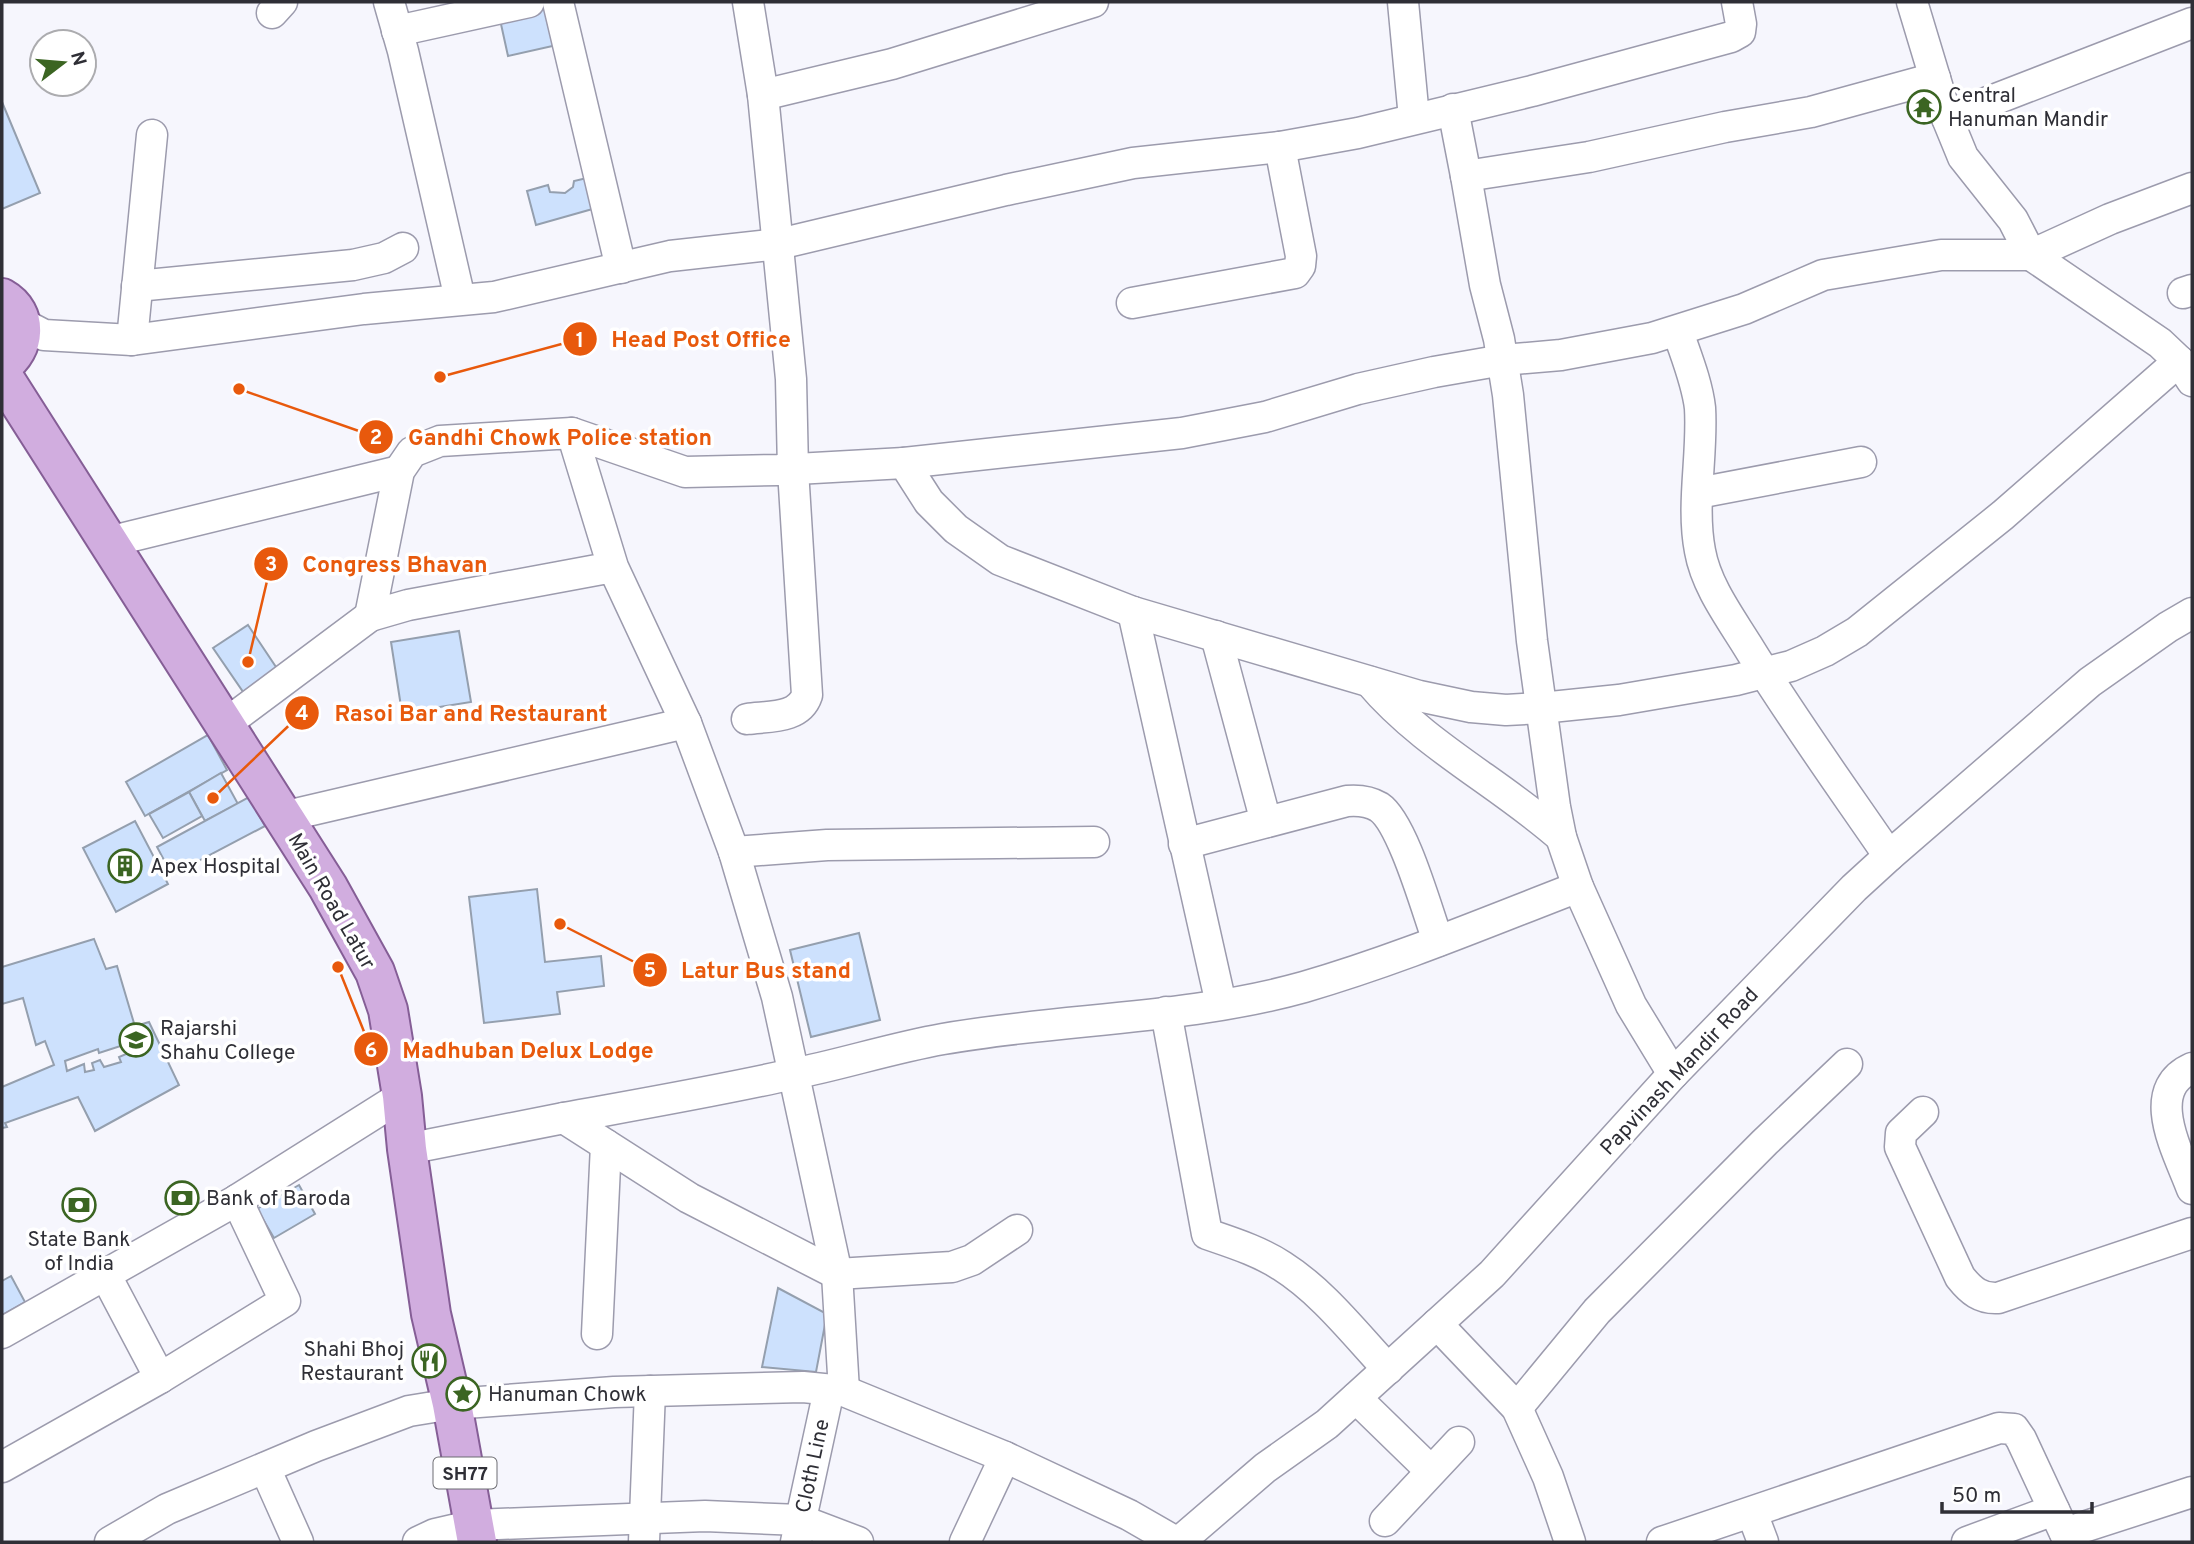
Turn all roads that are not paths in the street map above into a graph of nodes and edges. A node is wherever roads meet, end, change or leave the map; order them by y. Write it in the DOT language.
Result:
graph roads {
  1 [pos="389,2"];
  2 [pos="529,2"];
  3 [pos="558,2"];
  4 [pos="748,2"];
  5 [pos="1093,2"];
  6 [pos="1403,2"];
  7 [pos="1737,2"];
  8 [pos="1912,2"];
  9 [pos="2192,23"];
  10 [pos="397,31"];
  11 [pos="1935,78"];
  12 [pos="763,94"];
  13 [pos="1453,109"];
  14 [pos="1414,118"];
  15 [pos="1947,118"];
  16 [pos="152,135"];
  17 [pos="1280,147"];
  18 [pos="1466,176"];
  19 [pos="2192,188"];
  20 [pos="779,244"];
  21 [pos="402,248"];
  22 [pos="2031,255"];
  23 [pos="621,268"];
  24 [pos="137,286"];
  25 [pos="460,299"];
  26 [pos="1132,303"];
  27 [pos="11,310"];
  28 [pos="1678,331"];
  29 [pos="132,340"];
  30 [pos="1503,360"];
  31 [pos="2,365"];
  32 [pos="2185,371"];
  33 [pos="2,376"];
  34 [pos="572,433"];
  35 [pos="1861,462"];
  36 [pos="904,463"];
  37 [pos="793,470"];
  38 [pos="399,471"];
  39 [pos="1698,493"];
  40 [pos="108,542"];
  41 [pos="613,567"];
  42 [pos="1133,612"];
  43 [pos="2192,613"];
  44 [pos="370,616"];
  45 [pos="1216,636"];
  46 [pos="1765,674"];
  47 [pos="1370,682"];
  48 [pos="1541,708"];
  49 [pos="747,719"];
  50 [pos="686,723"];
  51 [pos="224,725"];
  52 [pos="282,817"];
  53 [pos="1266,822"];
  54 [pos="1561,837"];
  55 [pos="1094,842"];
  56 [pos="1184,844"];
  57 [pos="734,852"];
  58 [pos="1889,856"];
  59 [pos="1577,887"];
  60 [pos="1438,941"];
  61 [pos="1221,1004"];
  62 [pos="1166,1012"];
  63 [pos="1847,1064"];
  64 [pos="2192,1068"];
  65 [pos="793,1074"];
  66 [pos="1673,1074"];
  67 [pos="402,1096"];
  68 [pos="1923,1112"];
  69 [pos="564,1118"];
  70 [pos="606,1145"];
  71 [pos="407,1149"];
  72 [pos="2192,1189"];
  73 [pos="237,1200"];
  74 [pos="1017,1230"];
  75 [pos="2192,1233"];
  76 [pos="105,1274"];
  77 [pos="836,1275"];
  78 [pos="1437,1324"];
  79 [pos="2,1332"];
  80 [pos="597,1334"];
  81 [pos="1388,1369"];
  82 [pos="160,1378"];
  83 [pos="836,1390"];
  84 [pos="650,1391"];
  85 [pos="1356,1398"];
  86 [pos="452,1404"];
  87 [pos="1517,1408"];
  88 [pos="1459,1442"];
  89 [pos="1005,1457"];
  90 [pos="2,1467"];
  91 [pos="265,1468"];
  92 [pos="1431,1471"];
  93 [pos="2192,1492"];
  94 [pos="1752,1513"];
  95 [pos="1385,1521"];
  96 [pos="2063,1528"];
  97 [pos="644,1530"];
  98 [pos="798,1531"];
  99 [pos="476,1533"];
  100 [pos="110,1542"];
  101 [pos="298,1542"];
  102 [pos="418,1542"];
  103 [pos="858,1542"];
  104 [pos="965,1542"];
  105 [pos="1177,1542"];
  106 [pos="1570,1542"];
  107 [pos="1662,1542"];
  108 [pos="1763,1542"];
  109 [pos="1967,1542"];
  1 -- 10 [label="street"];
  2 -- 10 [label="street"];
  3 -- 23 [label="street"];
  4 -- 12 [label="street"];
  5 -- 12 [label="street"];
  6 -- 14 [label="street"];
  7 -- 13 [label="street"];
  8 -- 11 [label="street"];
  9 -- 15 [label="street"];
  10 -- 25 [label="street"];
  11 -- 15 [label="street"];
  11 -- 18 [label="street"];
  12 -- 20 [label="street"];
  13 -- 14 [label="street"];
  13 -- 18 [label="street"];
  14 -- 17 [label="street"];
  15 -- 22 [label="street"];
  16 -- 24 [label="street"];
  17 -- 20 [label="street"];
  17 -- 26 [label="street"];
  18 -- 30 [label="street"];
  19 -- 22 [label="street"];
  20 -- 23 [label="street"];
  20 -- 37 [label="street"];
  21 -- 24 [label="street"];
  22 -- 28 [label="street"];
  22 -- 32 [label="street"];
  23 -- 25 [label="street"];
  24 -- 29 [label="street"];
  25 -- 29 [label="street"];
  27 -- 29 [label="street"];
  27 -- 31 [label="main road"];
  28 -- 30 [label="street"];
  28 -- 39 [label="street"];
  30 -- 36 [label="street"];
  30 -- 48 [label="street"];
  32 -- 46 [label="street"];
  33 -- 40 [label="main road, Main Road Latur / SH77"];
  34 -- 37 [label="street"];
  34 -- 38 [label="street"];
  34 -- 41 [label="street, Cloth Line"];
  35 -- 39 [label="street"];
  36 -- 37 [label="street"];
  36 -- 42 [label="street"];
  37 -- 49 [label="street"];
  38 -- 40 [label="street"];
  38 -- 44 [label="street"];
  39 -- 46 [label="street"];
  40 -- 51 [label="main road, Main Road Latur / SH77"];
  41 -- 44 [label="street"];
  41 -- 50 [label="street, Cloth Line"];
  42 -- 45 [label="street"];
  42 -- 56 [label="street"];
  43 -- 58 [label="street, Papvinash Mandir Road"];
  44 -- 51 [label="street"];
  45 -- 47 [label="street"];
  45 -- 53 [label="street"];
  46 -- 48 [label="street"];
  46 -- 58 [label="street"];
  47 -- 48 [label="street"];
  47 -- 54 [label="street"];
  48 -- 54 [label="street"];
  50 -- 52 [label="street"];
  50 -- 57 [label="street, Cloth Line"];
  51 -- 52 [label="main road, Main Road Latur / SH77"];
  52 -- 67 [label="main road, Main Road Latur / SH77"];
  53 -- 56 [label="street"];
  53 -- 60 [label="street"];
  54 -- 59 [label="street"];
  55 -- 57 [label="street"];
  56 -- 61 [label="street"];
  57 -- 65 [label="street, Cloth Line"];
  58 -- 66 [label="street, Papvinash Mandir Road"];
  59 -- 60 [label="street"];
  59 -- 66 [label="street"];
  60 -- 61 [label="street"];
  61 -- 62 [label="street"];
  62 -- 65 [label="street"];
  62 -- 81 [label="street"];
  63 -- 87 [label="street"];
  64 -- 72 [label="street"];
  65 -- 69 [label="street"];
  65 -- 77 [label="street, Cloth Line"];
  66 -- 78 [label="street, Papvinash Mandir Road"];
  67 -- 71 [label="main road, Main Road Latur / SH77"];
  67 -- 73 [label="street"];
  68 -- 75 [label="street"];
  69 -- 70 [label="street"];
  69 -- 71 [label="street"];
  70 -- 77 [label="street"];
  70 -- 80 [label="street"];
  71 -- 86 [label="main road, Main Road Latur / SH77"];
  73 -- 76 [label="street"];
  73 -- 82 [label="street"];
  74 -- 77 [label="street"];
  76 -- 79 [label="street"];
  76 -- 82 [label="street"];
  77 -- 83 [label="street, Cloth Line"];
  78 -- 81 [label="street, Papvinash Mandir Road"];
  78 -- 87 [label="street"];
  81 -- 85 [label="street, Papvinash Mandir Road"];
  82 -- 90 [label="street"];
  83 -- 84 [label="street"];
  83 -- 89 [label="street"];
  83 -- 98 [label="street, Cloth Line"];
  84 -- 86 [label="street"];
  84 -- 97 [label="street"];
  85 -- 92 [label="street"];
  85 -- 105 [label="street, Papvinash Mandir Road"];
  86 -- 91 [label="street"];
  86 -- 99 [label="main road, Main Road Latur / SH77"];
  87 -- 106 [label="street"];
  88 -- 92 [label="street"];
  89 -- 104 [label="street"];
  89 -- 105 [label="street"];
  91 -- 100 [label="street"];
  91 -- 101 [label="street"];
  92 -- 95 [label="street"];
  93 -- 96 [label="street"];
  94 -- 96 [label="street"];
  94 -- 107 [label="street"];
  94 -- 108 [label="street"];
  96 -- 109 [label="street"];
  97 -- 98 [label="street"];
  97 -- 99 [label="street"];
  98 -- 103 [label="street"];
  99 -- 102 [label="street"];
}
